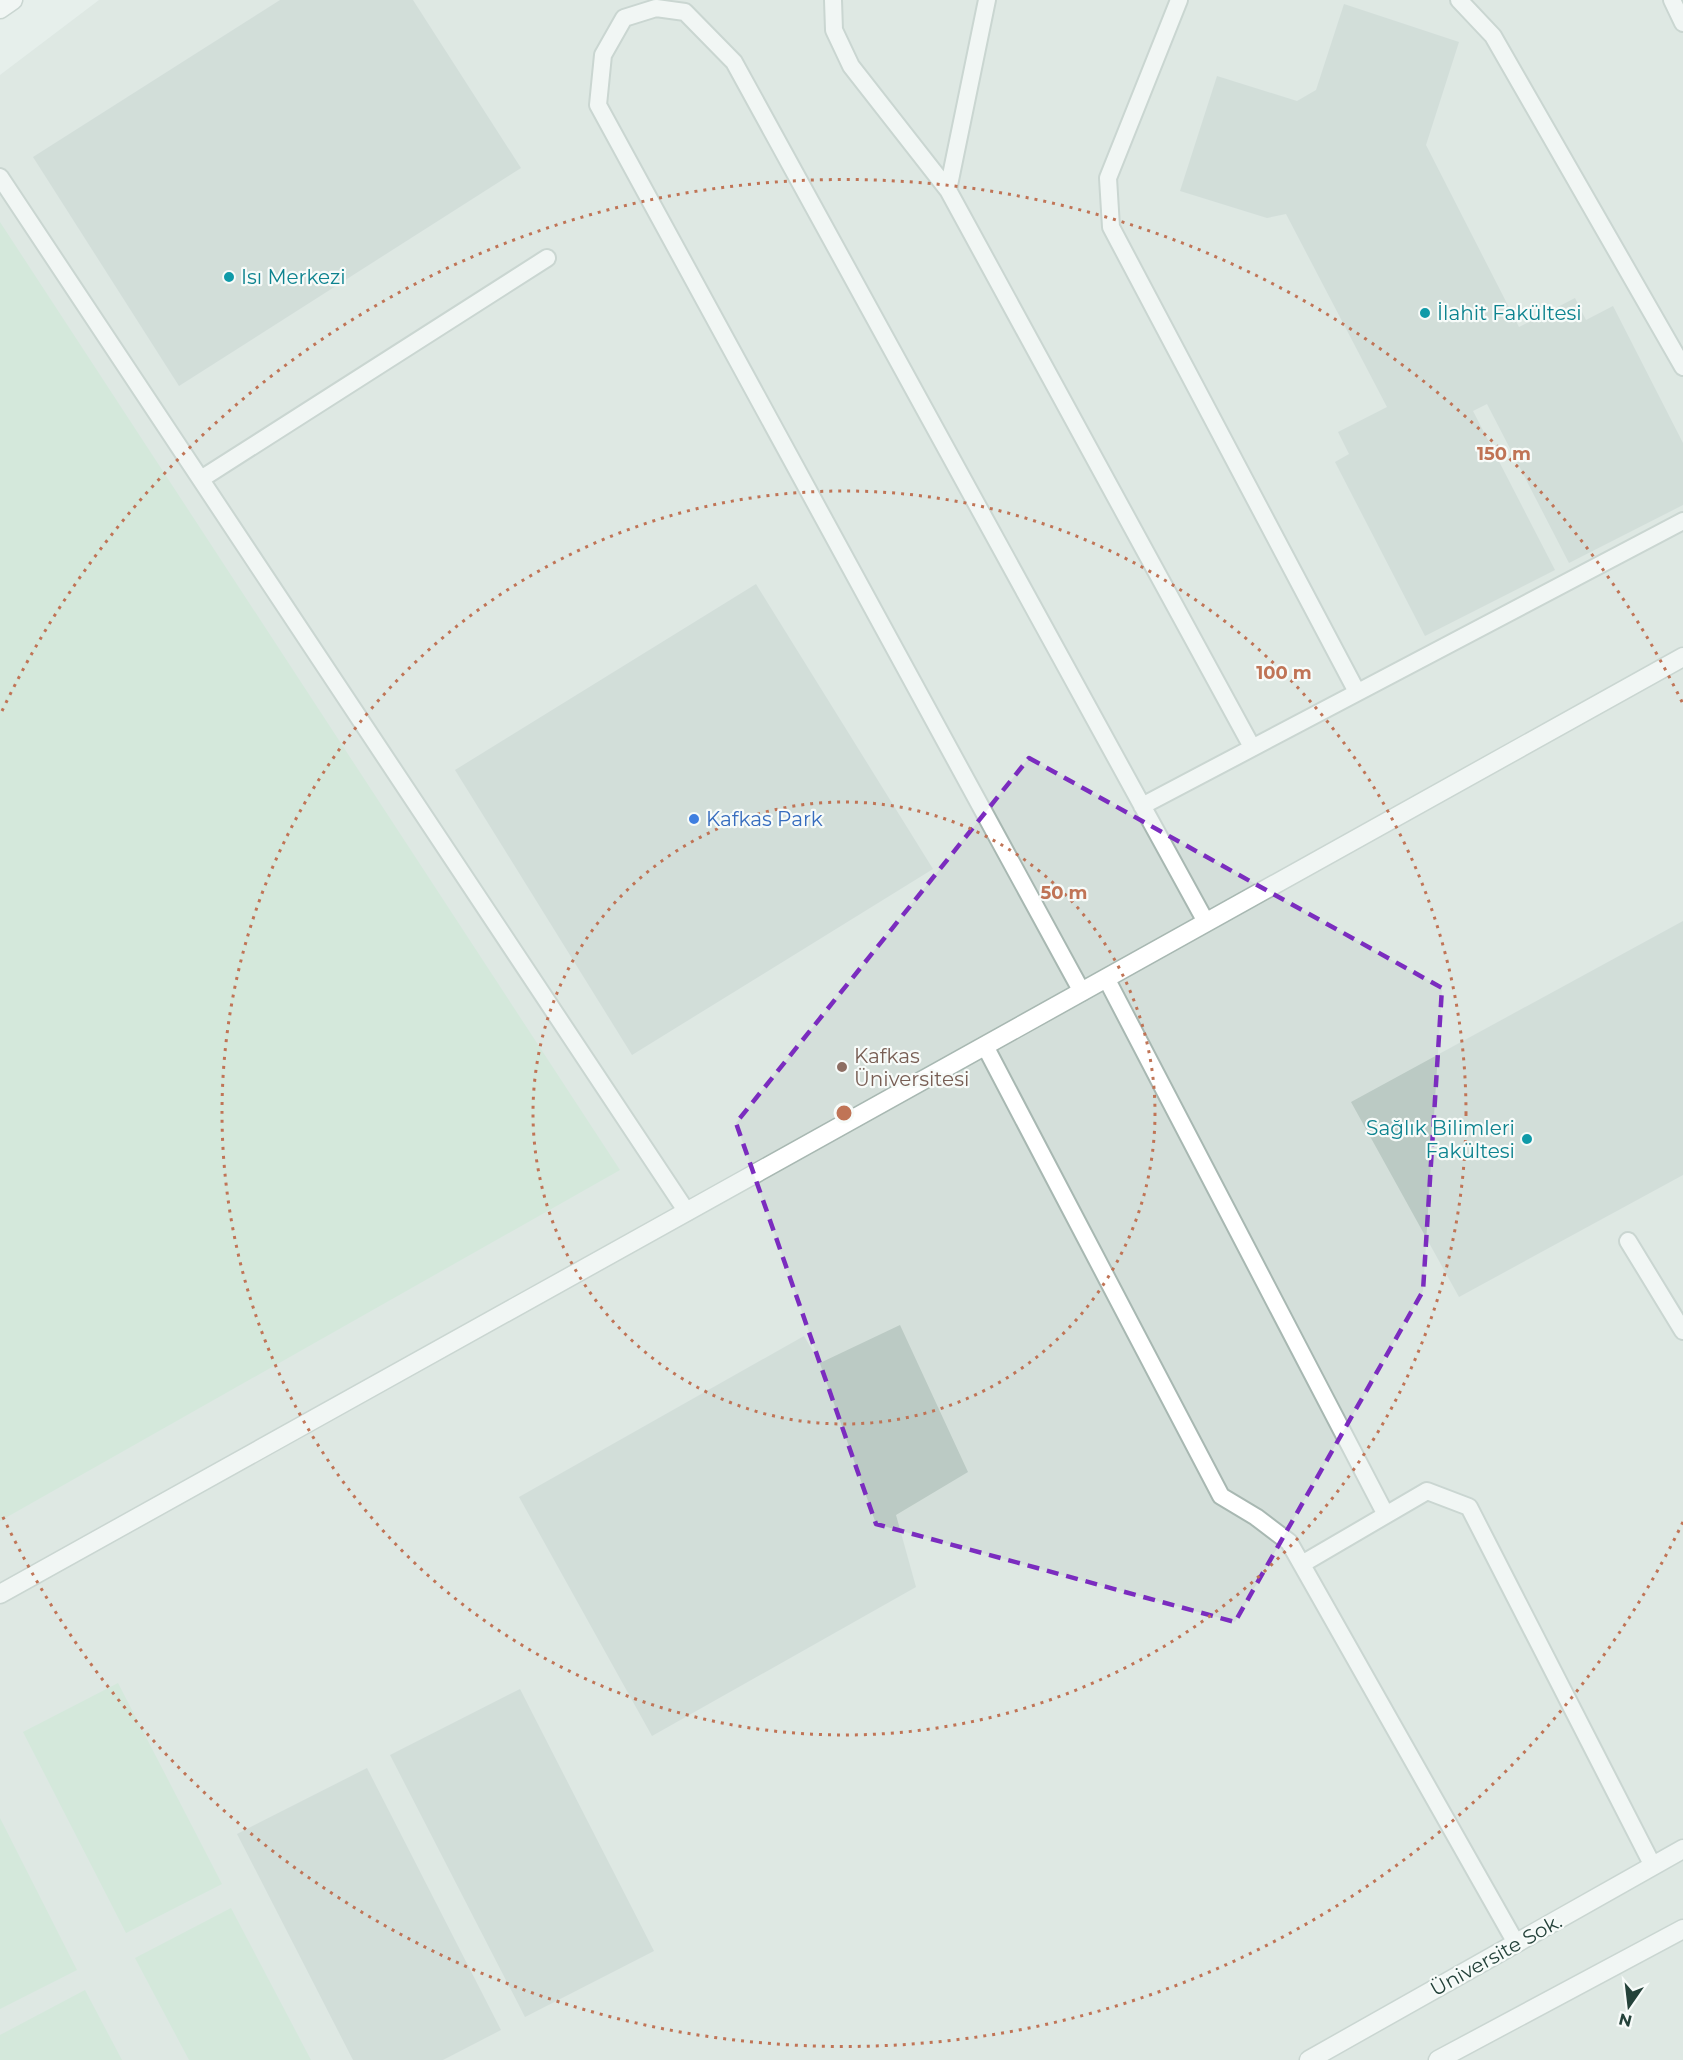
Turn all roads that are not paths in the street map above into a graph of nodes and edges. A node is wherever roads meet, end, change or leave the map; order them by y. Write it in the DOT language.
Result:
graph roads {
  1 [pos="13,0"];
  2 [pos="833,0"];
  3 [pos="987,0"];
  4 [pos="1179,0"];
  5 [pos="1459,0"];
  6 [pos="1672,0"];
  7 [pos="0,9"];
  8 [pos="1683,23"];
  9 [pos="0,177"];
  10 [pos="948,190"];
  11 [pos="547,258"];
  12 [pos="1683,367"];
  13 [pos="201,479"];
  14 [pos="1683,521"];
  15 [pos="1683,657"];
  16 [pos="1358,692"];
  17 [pos="1252,747"];
  18 [pos="1142,806"];
  19 [pos="1206,922"];
  20 [pos="1106,978"];
  21 [pos="1082,992"];
  22 [pos="985,1046"];
  23 [pos="687,1212"];
  24 [pos="1628,1241"];
  25 [pos="1683,1331"];
  26 [pos="1386,1515"];
  27 [pos="1302,1564"];
  28 [pos="0,1594"];
  29 [pos="1683,1850"];
  30 [pos="1653,1866"];
  31 [pos="1683,1929"];
  32 [pos="1516,1943"];
  33 [pos="1309,2060"];
  34 [pos="1438,2060"];
  1 -- 7 [label="street"];
  2 -- 10 [label="lane"];
  3 -- 10 [label="lane"];
  4 -- 16 [label="lane"];
  5 -- 12 [label="lane"];
  6 -- 8 [label="lane"];
  9 -- 13 [label="lane"];
  10 -- 17 [label="lane"];
  11 -- 13 [label="lane"];
  13 -- 23 [label="lane"];
  14 -- 16 [label="lane"];
  15 -- 19 [label="street"];
  16 -- 17 [label="lane"];
  17 -- 18 [label="lane"];
  18 -- 19 [label="lane"];
  18 -- 21 [label="lane"];
  19 -- 20 [label="street"];
  20 -- 21 [label="street"];
  20 -- 26 [label="lane"];
  21 -- 22 [label="street"];
  22 -- 23 [label="street"];
  22 -- 27 [label="lane"];
  23 -- 28 [label="street"];
  24 -- 25 [label="lane"];
  26 -- 27 [label="lane"];
  26 -- 30 [label="lane"];
  27 -- 32 [label="lane"];
  29 -- 30 [label="street, Üniversite Sok."];
  30 -- 32 [label="street, Üniversite Sok."];
  31 -- 34 [label="street"];
  32 -- 33 [label="street, Üniversite Sok."];
}
